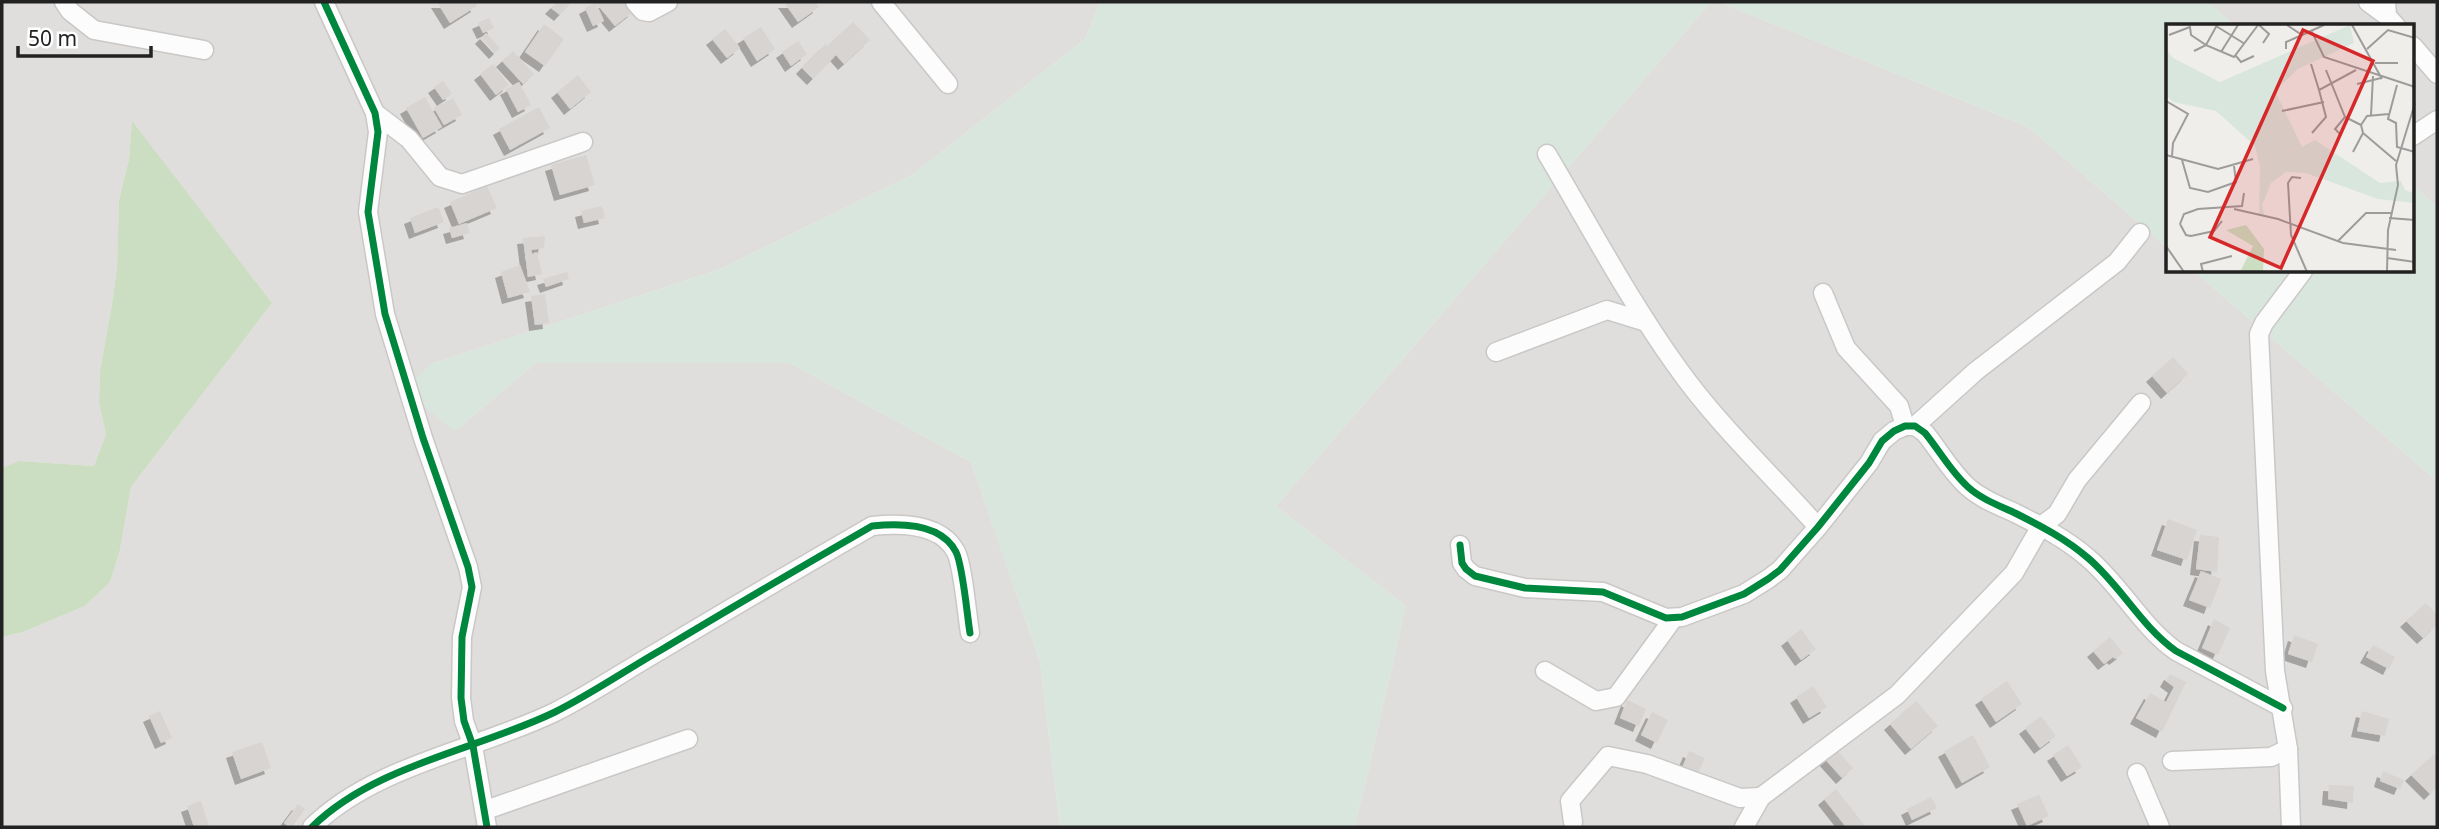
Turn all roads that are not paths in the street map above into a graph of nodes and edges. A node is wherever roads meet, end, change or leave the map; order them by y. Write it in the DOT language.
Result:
graph roads {
  1 [pos="64,2"];
  2 [pos="324,2"];
  3 [pos="635,2"];
  4 [pos="668,2"];
  5 [pos="881,2"];
  6 [pos="2368,2"];
  7 [pos="2390,15"];
  8 [pos="2414,47"];
  9 [pos="204,50"];
  10 [pos="2437,74"];
  11 [pos="948,84"];
  12 [pos="375,113"];
  13 [pos="2437,120"];
  14 [pos="2414,135"];
  15 [pos="583,142"];
  16 [pos="1547,154"];
  17 [pos="2140,233"];
  18 [pos="2301,273"];
  19 [pos="1823,293"];
  20 [pos="1646,322"];
  21 [pos="1496,352"];
  22 [pos="2141,402"];
  23 [pos="1910,426"];
  24 [pos="2041,526"];
  25 [pos="1818,527"];
  26 [pos="1460,545"];
  27 [pos="1673,619"];
  28 [pos="970,633"];
  29 [pos="1545,671"];
  30 [pos="2283,708"];
  31 [pos="688,739"];
  32 [pos="473,746"];
  33 [pos="2288,749"];
  34 [pos="2172,761"];
  35 [pos="2137,773"];
  36 [pos="1760,797"];
  37 [pos="486,819"];
  38 [pos="1573,822"];
  39 [pos="312,827"];
  40 [pos="1744,827"];
  41 [pos="2160,827"];
  42 [pos="2291,827"];
  1 -- 9 [label="street"];
  2 -- 12 [label="street"];
  3 -- 4 [label="street"];
  5 -- 11 [label="street"];
  6 -- 7 [label="street"];
  8 -- 10 [label="street"];
  12 -- 15 [label="street"];
  12 -- 32 [label="street"];
  13 -- 14 [label="street"];
  16 -- 20 [label="street"];
  17 -- 23 [label="street"];
  18 -- 30 [label="street"];
  19 -- 23 [label="street"];
  20 -- 21 [label="street"];
  20 -- 25 [label="street"];
  22 -- 24 [label="street"];
  23 -- 24 [label="street"];
  23 -- 25 [label="street"];
  24 -- 30 [label="street"];
  24 -- 36 [label="street"];
  25 -- 27 [label="street"];
  26 -- 27 [label="street"];
  27 -- 29 [label="street"];
  28 -- 32 [label="street"];
  30 -- 33 [label="street"];
  31 -- 37 [label="street"];
  32 -- 37 [label="street"];
  32 -- 39 [label="street"];
  33 -- 34 [label="street"];
  33 -- 42 [label="street"];
  35 -- 41 [label="street"];
  36 -- 38 [label="street"];
  36 -- 40 [label="street"];
}
